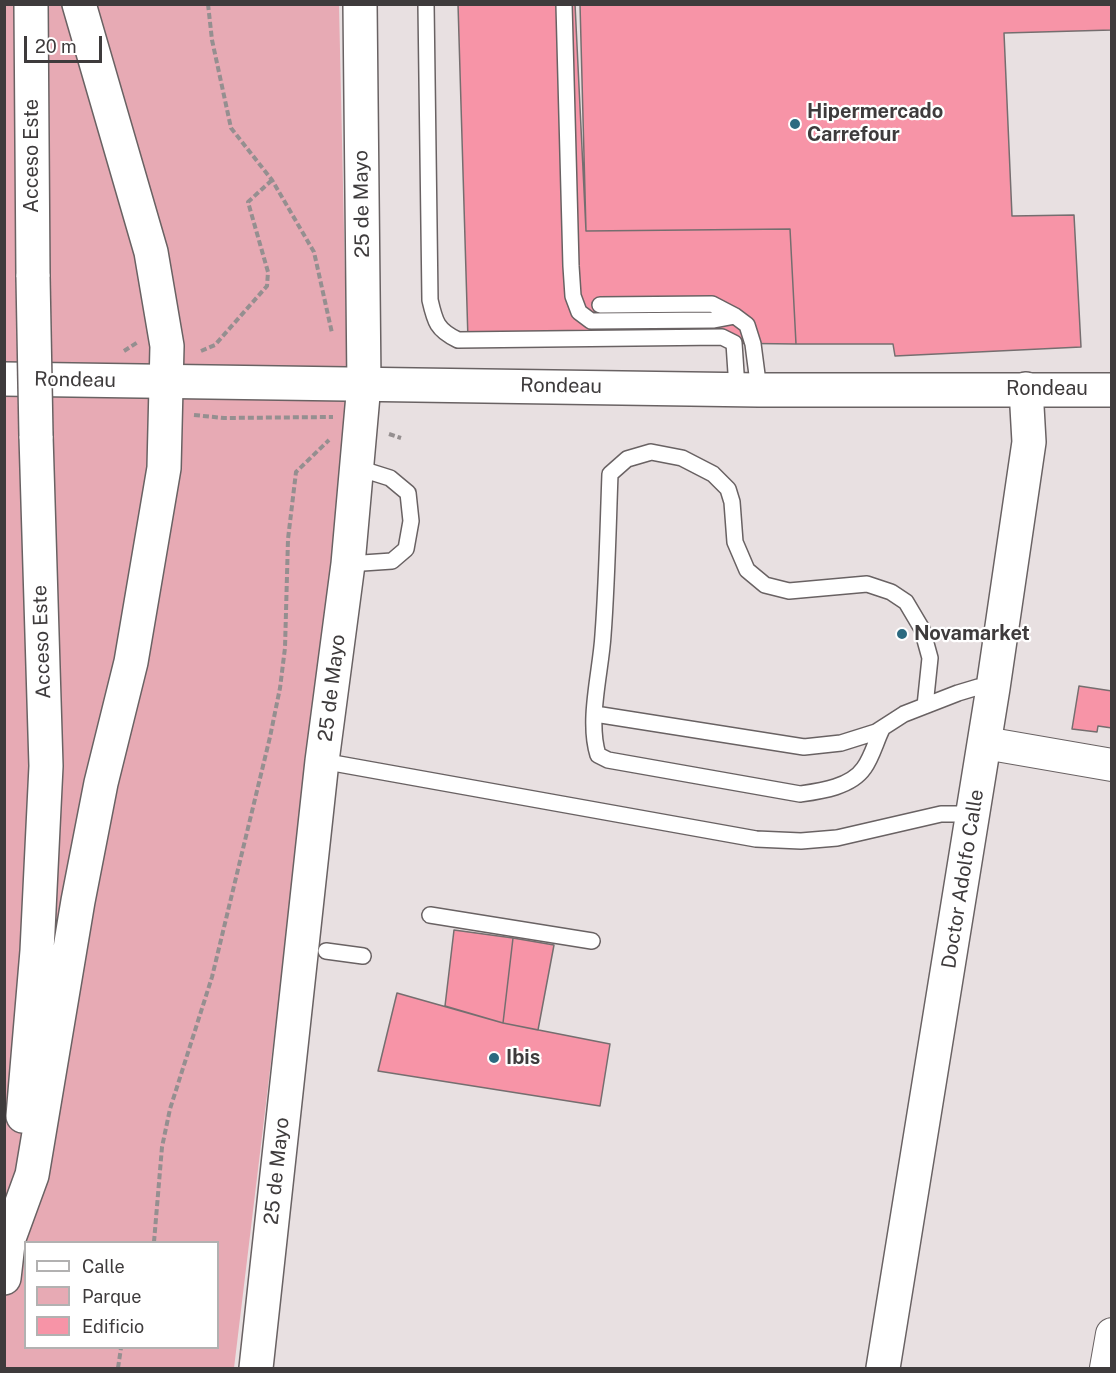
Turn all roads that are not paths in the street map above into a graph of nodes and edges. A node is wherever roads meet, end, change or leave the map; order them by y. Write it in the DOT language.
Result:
graph roads {
  1 [pos="31,4"];
  2 [pos="79,4"];
  3 [pos="360,4"];
  4 [pos="426,4"];
  5 [pos="564,4"];
  6 [pos="600,305"];
  7 [pos="735,316"];
  8 [pos="8,379"];
  9 [pos="364,384"];
  10 [pos="748,389"];
  11 [pos="1026,389"];
  12 [pos="1112,390"];
  13 [pos="167,397"];
  14 [pos="356,467"];
  15 [pos="348,564"];
  16 [pos="993,688"];
  17 [pos="925,706"];
  18 [pos="595,714"];
  19 [pos="882,729"];
  20 [pos="985,743"];
  21 [pos="322,761"];
  22 [pos="1112,765"];
  23 [pos="974,814"];
  24 [pos="430,915"];
  25 [pos="592,941"];
  26 [pos="326,951"];
  27 [pos="363,956"];
  28 [pos="9,1238"];
  29 [pos="4,1278"];
  30 [pos="1112,1334"];
  31 [pos="256,1368"];
  32 [pos="883,1368"];
  33 [pos="1106,1368"];
  1 -- 28 [label="main road, Acceso Este, bridge"];
  2 -- 13 [label="main road"];
  3 -- 9 [label="main road, 25 de Mayo"];
  4 -- 10 [label="lane"];
  5 -- 7 [label="lane"];
  6 -- 7 [label="lane"];
  7 -- 10 [label="lane"];
  8 -- 13 [label="main road, Rondeau"];
  9 -- 10 [label="main road, Rondeau"];
  9 -- 13 [label="main road, Rondeau"];
  9 -- 14 [label="main road, 25 de Mayo"];
  10 -- 11 [label="main road, Rondeau"];
  11 -- 12 [label="main road, Rondeau"];
  11 -- 16 [label="main road, Doctor Adolfo Calle"];
  13 -- 28 [label="main road"];
  14 -- 15 [label="main road, 25 de Mayo"];
  14 -- 15 [label="lane"];
  15 -- 21 [label="main road, 25 de Mayo"];
  16 -- 17 [label="lane"];
  16 -- 20 [label="main road, Doctor Adolfo Calle"];
  17 -- 18 [label="lane"];
  17 -- 19 [label="lane"];
  18 -- 19 [label="lane"];
  18 -- 19 [label="lane"];
  20 -- 22 [label="street"];
  20 -- 23 [label="main road, Doctor Adolfo Calle"];
  21 -- 23 [label="lane"];
  21 -- 31 [label="main road, 25 de Mayo"];
  23 -- 32 [label="main road, Doctor Adolfo Calle"];
  24 -- 25 [label="lane"];
  26 -- 27 [label="lane"];
  28 -- 29 [label="main road, Acceso Este"];
  30 -- 33 [label="street"];
}
